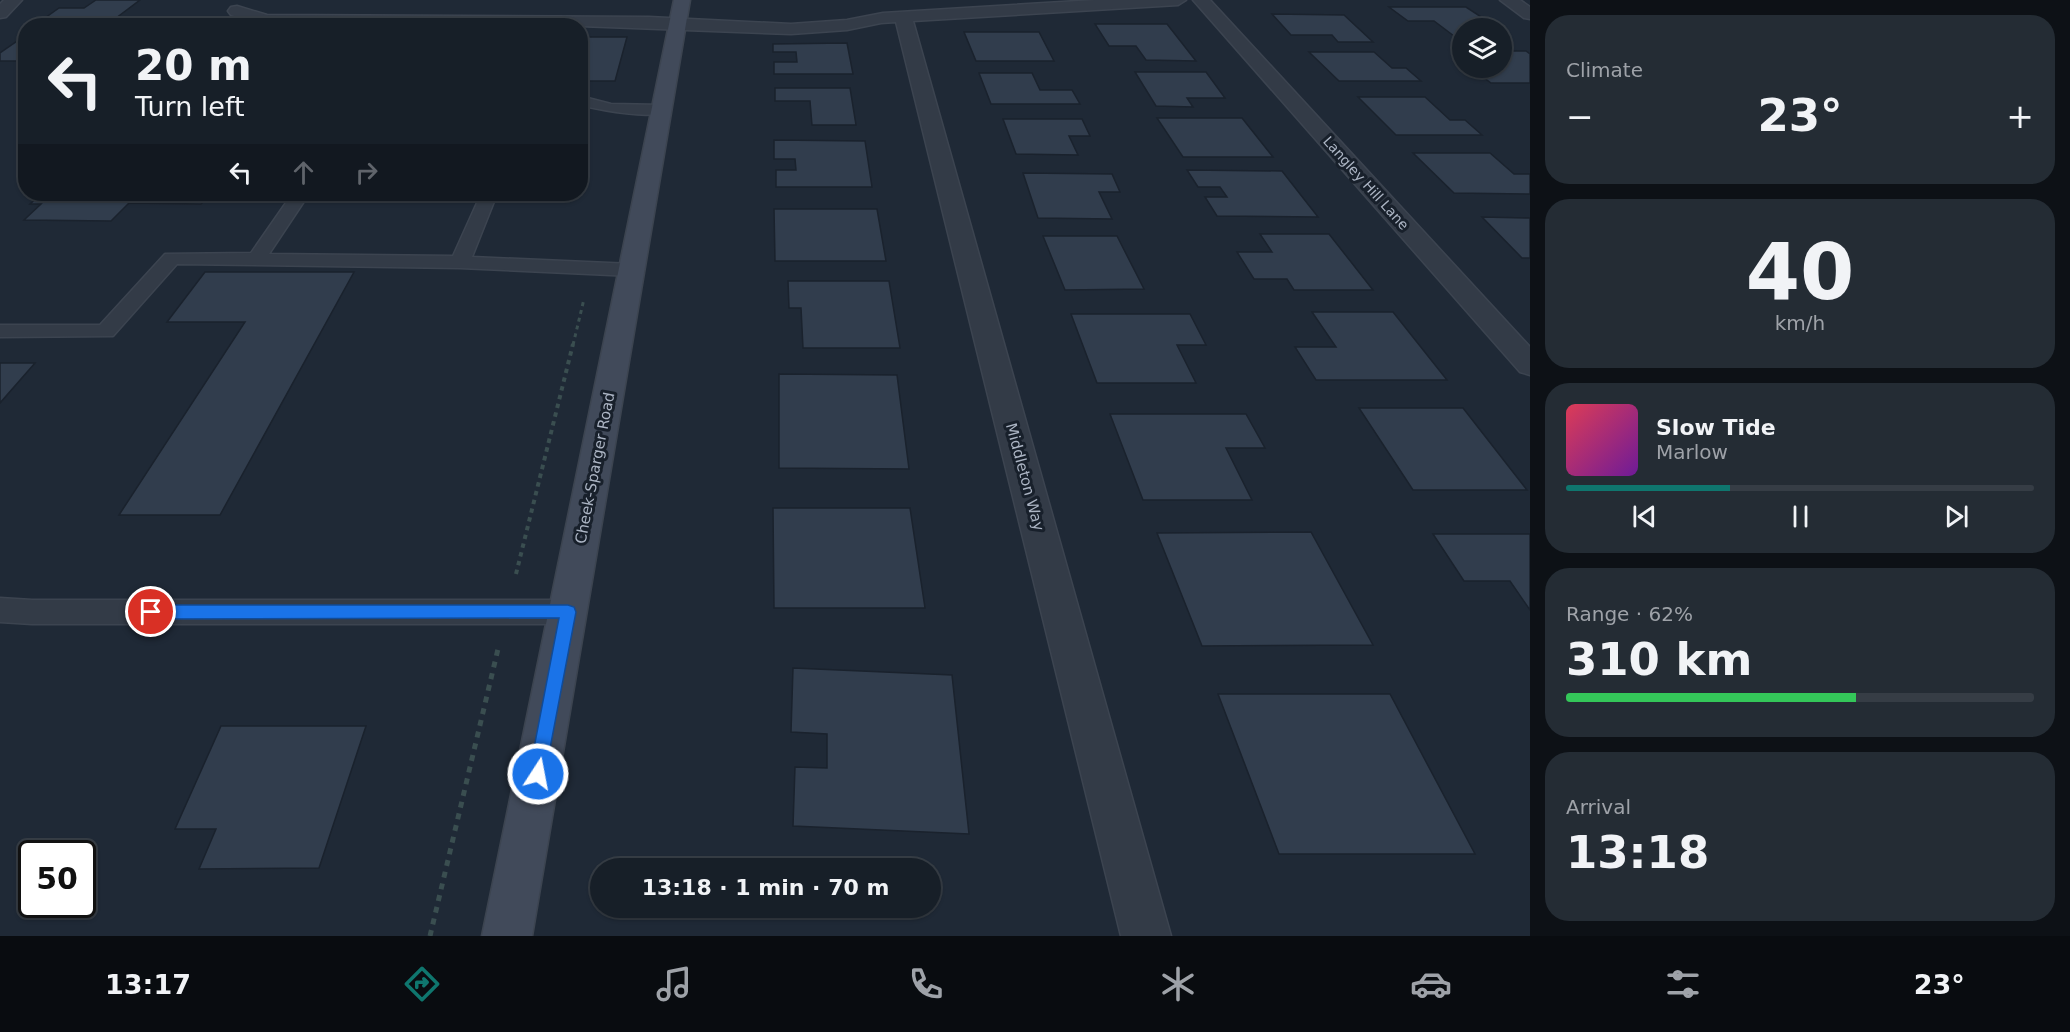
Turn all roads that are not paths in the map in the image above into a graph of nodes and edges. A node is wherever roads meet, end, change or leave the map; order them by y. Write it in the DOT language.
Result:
graph roads {
  1 [pos="14,0"];
  2 [pos="1178,0"];
  3 [pos="1201,0"];
  4 [pos="1508,0"];
  5 [pos="237,11"];
  6 [pos="680,11"];
  7 [pos="0,13"];
  8 [pos="1530,14"];
  9 [pos="254,18"];
  10 [pos="370,18"];
  11 [pos="889,18"];
  12 [pos="588,102"];
  13 [pos="662,109"];
  14 [pos="295,201"];
  15 [pos="486,201"];
  16 [pos="256,259"];
  17 [pos="460,262"];
  18 [pos="632,270"];
  19 [pos="0,332"];
  20 [pos="1530,365"];
  21 [pos="0,610"];
  22 [pos="568,612"];
  23 [pos="507,936"];
  24 [pos="1146,936"];
  1 -- 7 [label="street"];
  2 -- 11 [label="street"];
  3 -- 20 [label="street, Langley Hill Lane"];
  4 -- 8 [label="street"];
  5 -- 9 [label="street"];
  6 -- 10 [label="street"];
  6 -- 11 [label="street"];
  6 -- 13 [label="main road, Cheek-Sparger Road"];
  11 -- 24 [label="street, Middleton Way"];
  12 -- 13 [label="lane"];
  13 -- 18 [label="main road, Cheek-Sparger Road"];
  14 -- 16 [label="lane"];
  15 -- 17 [label="lane"];
  16 -- 17 [label="lane"];
  16 -- 19 [label="lane"];
  17 -- 18 [label="lane"];
  18 -- 22 [label="main road, Cheek-Sparger Road"];
  21 -- 22 [label="lane"];
  22 -- 23 [label="main road, Cheek-Sparger Road"];
}
